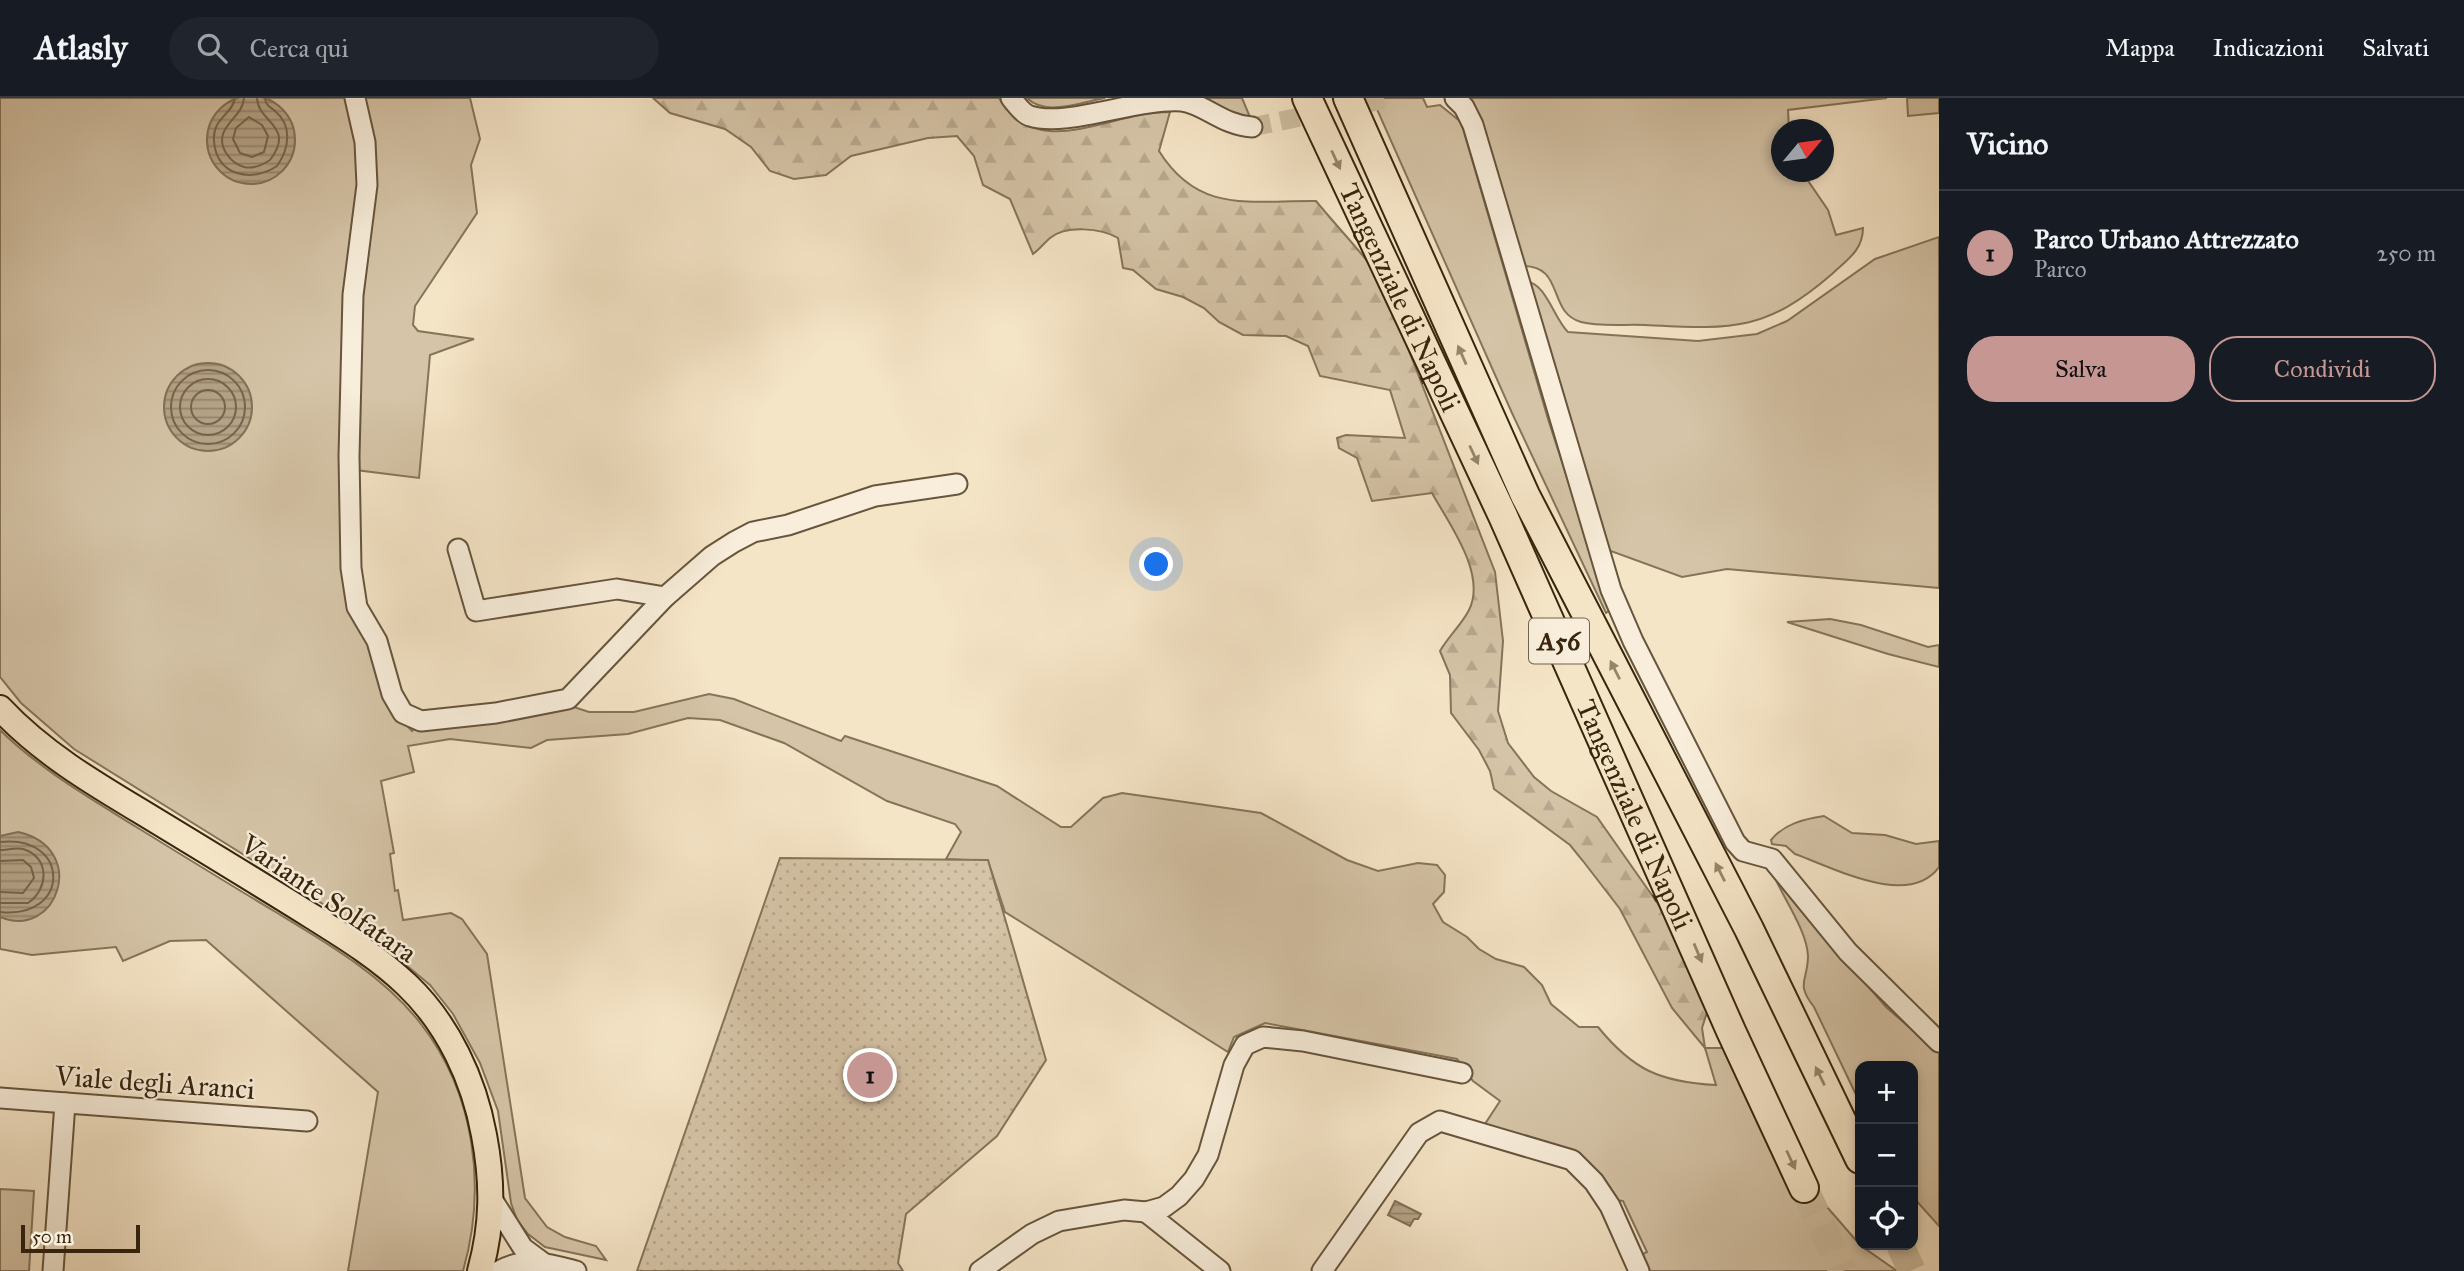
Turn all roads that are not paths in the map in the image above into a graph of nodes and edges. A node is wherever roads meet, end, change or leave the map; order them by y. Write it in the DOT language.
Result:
graph roads {
  1 [pos="355,98"];
  2 [pos="1011,98"];
  3 [pos="1307,98"];
  4 [pos="1348,98"];
  5 [pos="1455,98"];
  6 [pos="1252,127"];
  7 [pos="957,484"];
  8 [pos="458,549"];
  9 [pos="665,597"];
  10 [pos="0,708"];
  11 [pos="1939,1042"];
  12 [pos="1461,1073"];
  13 [pos="0,1098"];
  14 [pos="65,1103"];
  15 [pos="307,1121"];
  16 [pos="1855,1149"];
  17 [pos="1804,1188"];
  18 [pos="492,1199"];
  19 [pos="1146,1212"];
  20 [pos="522,1255"];
  21 [pos="488,1259"];
  22 [pos="53,1271"];
  23 [pos="576,1271"];
  24 [pos="980,1271"];
  25 [pos="1220,1271"];
  26 [pos="1322,1271"];
  27 [pos="1639,1271"];
  1 -- 9 [label="street"];
  2 -- 6 [label="street"];
  3 -- 17 [label="highway, Tangenziale di Napoli / A56, one-way"];
  16 -- 4 [label="highway, Tangenziale di Napoli / A56, one-way"];
  5 -- 11 [label="street"];
  7 -- 9 [label="street"];
  8 -- 9 [label="street"];
  10 -- 18 [label="main road, Variante Solfatara"];
  12 -- 19 [label="street"];
  13 -- 14 [label="street, Viale degli Aranci"];
  14 -- 15 [label="street, Viale degli Aranci"];
  14 -- 22 [label="street"];
  18 -- 20 [label="street"];
  18 -- 21 [label="main road, Variante Solfatara"];
  19 -- 24 [label="street"];
  19 -- 25 [label="street"];
  20 -- 21 [label="street"];
  20 -- 23 [label="street"];
  26 -- 27 [label="street"];
}
